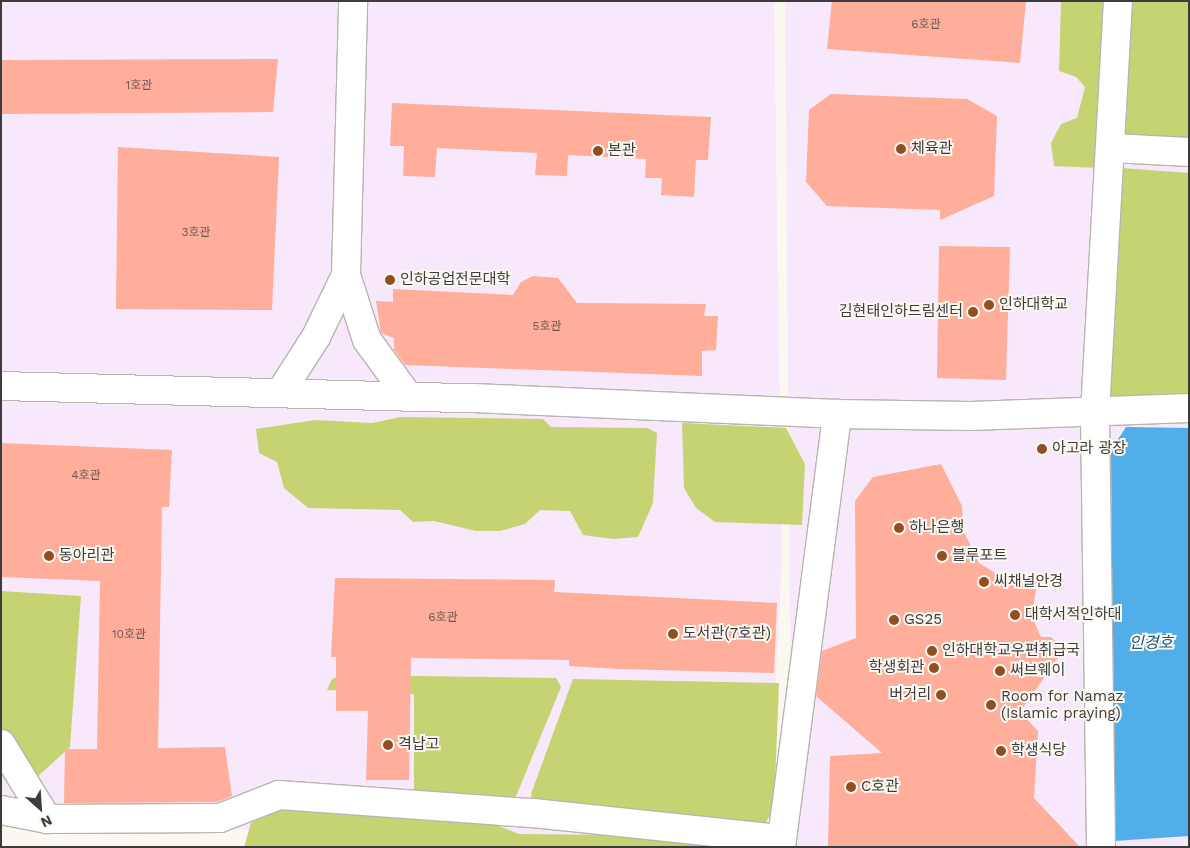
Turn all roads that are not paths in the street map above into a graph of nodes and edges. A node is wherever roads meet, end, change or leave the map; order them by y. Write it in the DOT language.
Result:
graph roads {
  1 [pos="353,1"];
  2 [pos="1118,1"];
  3 [pos="1112,148"];
  4 [pos="1189,152"];
  5 [pos="346,275"];
  6 [pos="1,386"];
  7 [pos="280,393"];
  8 [pos="408,396"];
  9 [pos="1189,408"];
  10 [pos="1095,412"];
  11 [pos="837,414"];
  12 [pos="1,744"];
  13 [pos="1,810"];
  14 [pos="47,819"];
  15 [pos="782,843"];
  16 [pos="1101,847"];
  1 -- 5 [label="lane"];
  2 -- 3 [label="lane"];
  3 -- 4 [label="lane"];
  3 -- 10 [label="lane"];
  5 -- 7 [label="lane"];
  5 -- 8 [label="lane"];
  6 -- 7 [label="lane"];
  7 -- 8 [label="lane"];
  8 -- 11 [label="lane"];
  9 -- 10 [label="lane"];
  10 -- 11 [label="lane"];
  10 -- 16 [label="lane"];
  11 -- 15 [label="lane"];
  12 -- 14 [label="lane"];
  13 -- 14 [label="lane"];
  14 -- 15 [label="lane"];
}
